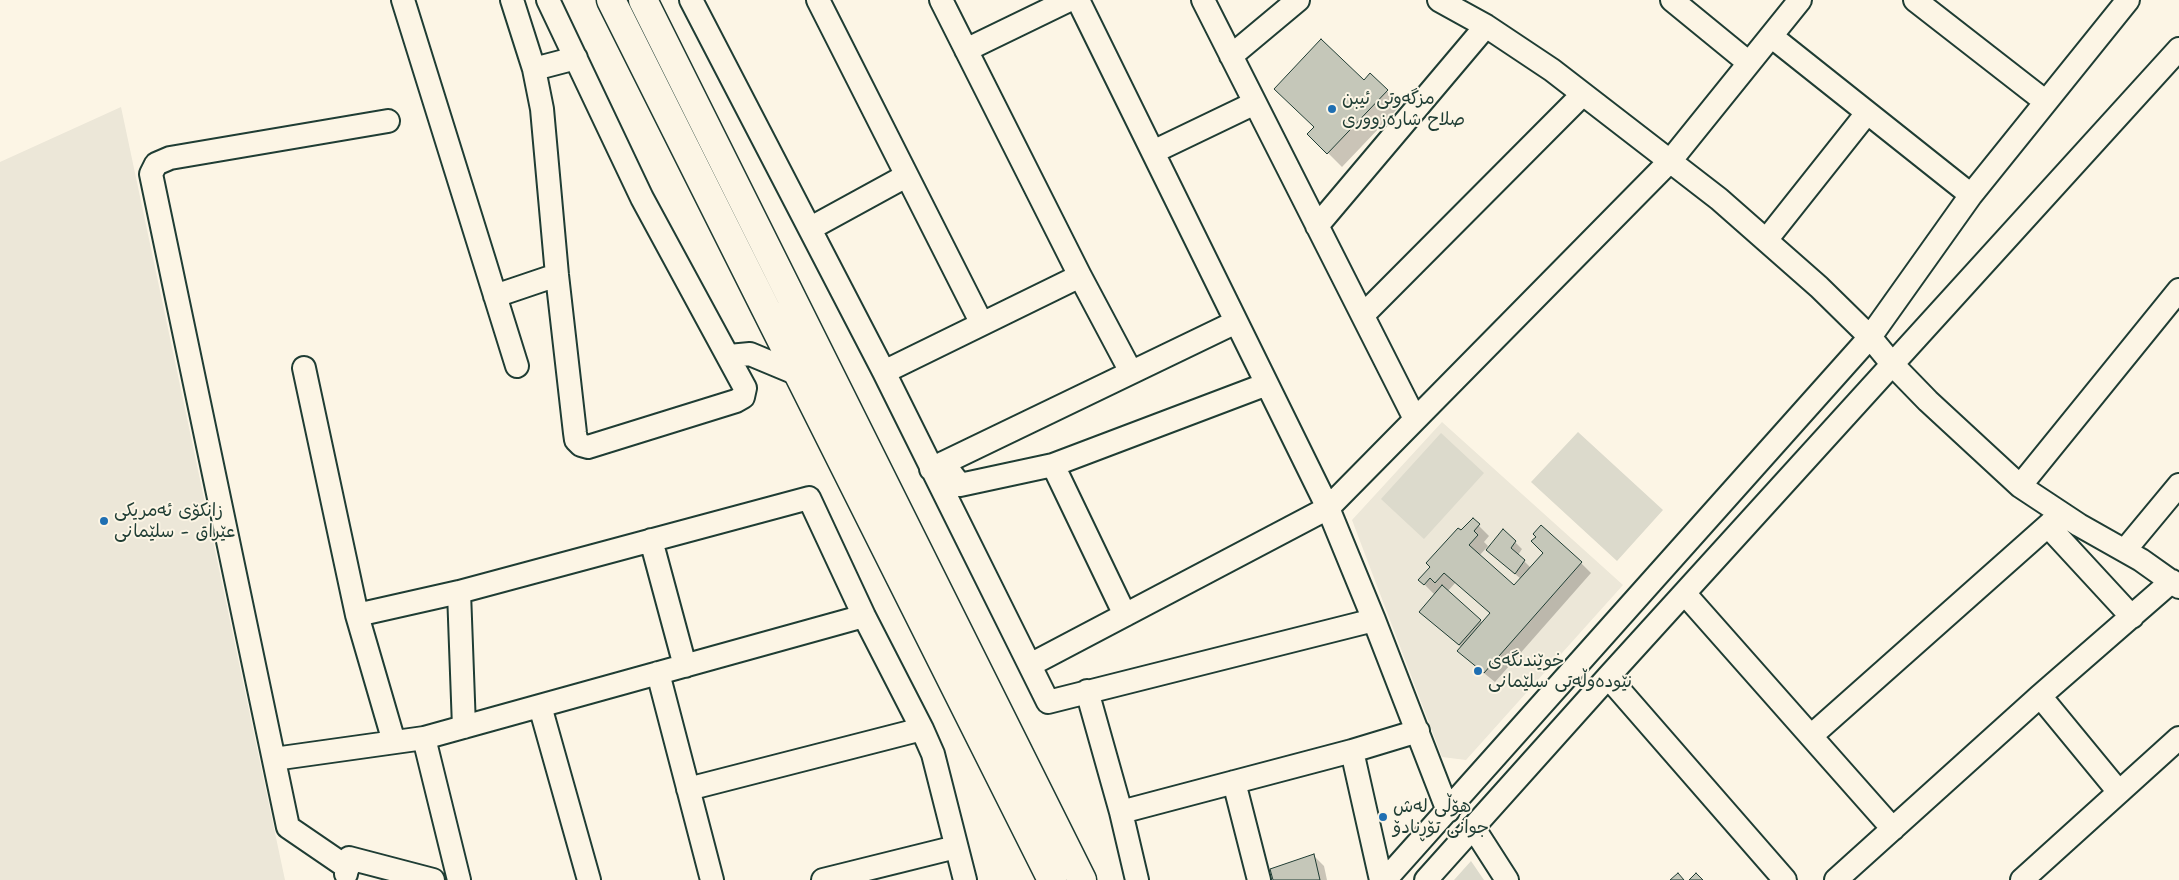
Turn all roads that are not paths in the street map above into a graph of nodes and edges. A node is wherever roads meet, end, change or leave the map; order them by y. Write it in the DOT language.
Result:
graph roads {
  1 [pos="403,0"];
  2 [pos="512,0"];
  3 [pos="548,0"];
  4 [pos="611,0"];
  5 [pos="643,0"];
  6 [pos="691,0"];
  7 [pos="818,0"];
  8 [pos="941,0"];
  9 [pos="1069,0"];
  10 [pos="1078,0"];
  11 [pos="1203,0"];
  12 [pos="1298,0"];
  13 [pos="1439,0"];
  14 [pos="1672,0"];
  15 [pos="1800,0"];
  16 [pos="1915,0"];
  17 [pos="2122,2"];
  18 [pos="1486,26"];
  19 [pos="1771,36"];
  20 [pos="2179,49"];
  21 [pos="966,50"];
  22 [pos="1231,56"];
  23 [pos="576,58"];
  24 [pos="1748,63"];
  25 [pos="534,69"];
  26 [pos="1583,94"];
  27 [pos="2046,102"];
  28 [pos="1255,103"];
  29 [pos="1867,113"];
  30 [pos="388,121"];
  31 [pos="1153,152"];
  32 [pos="1671,160"];
  33 [pos="906,176"];
  34 [pos="1971,196"];
  35 [pos="1317,226"];
  36 [pos="811,228"];
  37 [pos="1767,239"];
  38 [pos="557,275"];
  39 [pos="1080,276"];
  40 [pos="2178,295"];
  41 [pos="495,296"];
  42 [pos="1363,315"];
  43 [pos="1236,322"];
  44 [pos="982,324"];
  45 [pos="1870,337"];
  46 [pos="729,356"];
  47 [pos="1893,365"];
  48 [pos="517,366"];
  49 [pos="304,368"];
  50 [pos="884,372"];
  51 [pos="1131,372"];
  52 [pos="798,374"];
  53 [pos="1267,384"];
  54 [pos="1415,419"];
  55 [pos="1053,465"];
  56 [pos="937,466"];
  57 [pos="2179,485"];
  58 [pos="2020,486"];
  59 [pos="1328,508"];
  60 [pos="2055,520"];
  61 [pos="651,540"];
  62 [pos="2125,550"];
  63 [pos="2175,584"];
  64 [pos="459,592"];
  65 [pos="1685,594"];
  66 [pos="356,614"];
  67 [pos="1125,615"];
  68 [pos="864,616"];
  69 [pos="2132,617"];
  70 [pos="1374,620"];
  71 [pos="1030,665"];
  72 [pos="684,666"];
  73 [pos="658,673"];
  74 [pos="1608,677"];
  75 [pos="1087,691"];
  76 [pos="2040,696"];
  77 [pos="540,706"];
  78 [pos="464,727"];
  79 [pos="922,729"];
  80 [pos="1418,731"];
  81 [pos="1811,736"];
  82 [pos="424,738"];
  83 [pos="1511,738"];
  84 [pos="394,742"];
  85 [pos="2178,742"];
  86 [pos="1352,751"];
  87 [pos="274,759"];
  88 [pos="1534,761"];
  89 [pos="1234,782"];
  90 [pos="688,789"];
  91 [pos="2119,792"];
  92 [pos="1448,811"];
  93 [pos="1121,812"];
  94 [pos="1474,827"];
  95 [pos="1893,829"];
  96 [pos="956,847"];
  97 [pos="346,874"];
  98 [pos="834,879"];
  99 [pos="433,880"];
  100 [pos="459,880"];
  101 [pos="589,880"];
  102 [pos="712,880"];
  103 [pos="965,880"];
  104 [pos="1052,880"];
  105 [pos="1082,880"];
  106 [pos="1137,880"];
  107 [pos="1259,880"];
  108 [pos="1381,880"];
  109 [pos="1385,880"];
  110 [pos="1426,880"];
  111 [pos="1507,880"];
  112 [pos="1785,880"];
  113 [pos="1836,880"];
  114 [pos="2022,880"];
  1 -- 41 [label="street"];
  2 -- 25 [label="street"];
  3 -- 23 [label="street"];
  4 -- 52 [label="main road"];
  5 -- 105 [label="main road"];
  6 -- 36 [label="street"];
  7 -- 33 [label="street"];
  8 -- 21 [label="street"];
  9 -- 21 [label="street"];
  10 -- 31 [label="street"];
  11 -- 22 [label="street"];
  12 -- 22 [label="street"];
  13 -- 18 [label="street"];
  14 -- 24 [label="street"];
  15 -- 19 [label="street"];
  16 -- 27 [label="street"];
  17 -- 27 [label="street"];
  18 -- 26 [label="street"];
  18 -- 35 [label="street"];
  19 -- 24 [label="street"];
  19 -- 29 [label="street"];
  20 -- 47 [label="street"];
  21 -- 39 [label="street"];
  22 -- 28 [label="street"];
  23 -- 25 [label="street"];
  23 -- 46 [label="street"];
  24 -- 32 [label="street"];
  25 -- 38 [label="street"];
  26 -- 32 [label="street"];
  26 -- 42 [label="street"];
  27 -- 34 [label="street"];
  28 -- 31 [label="street"];
  28 -- 35 [label="street"];
  29 -- 34 [label="street"];
  29 -- 37 [label="street"];
  30 -- 87 [label="street"];
  31 -- 43 [label="street"];
  32 -- 37 [label="street"];
  32 -- 54 [label="street"];
  33 -- 36 [label="street"];
  33 -- 44 [label="street"];
  34 -- 45 [label="street"];
  35 -- 42 [label="street"];
  36 -- 50 [label="street"];
  37 -- 45 [label="street"];
  38 -- 41 [label="street"];
  38 -- 46 [label="street"];
  39 -- 44 [label="street"];
  39 -- 51 [label="street"];
  40 -- 58 [label="street"];
  41 -- 48 [label="street"];
  42 -- 54 [label="street"];
  43 -- 51 [label="street"];
  43 -- 53 [label="street"];
  44 -- 50 [label="street"];
  45 -- 47 [label="street"];
  45 -- 83 [label="street"];
  46 -- 52 [label="street"];
  47 -- 58 [label="street"];
  47 -- 65 [label="street"];
  49 -- 66 [label="street"];
  50 -- 56 [label="street"];
  51 -- 56 [label="street"];
  52 -- 104 [label="main road"];
  53 -- 55 [label="street"];
  53 -- 59 [label="street"];
  54 -- 59 [label="street"];
  55 -- 56 [label="street"];
  55 -- 67 [label="street"];
  56 -- 71 [label="street"];
  57 -- 62 [label="street"];
  58 -- 60 [label="street"];
  59 -- 67 [label="street"];
  59 -- 70 [label="street"];
  60 -- 62 [label="street"];
  60 -- 69 [label="street"];
  60 -- 81 [label="street"];
  61 -- 64 [label="street"];
  61 -- 68 [label="street"];
  61 -- 72 [label="street"];
  62 -- 63 [label="street"];
  63 -- 69 [label="street"];
  64 -- 66 [label="street"];
  64 -- 78 [label="street"];
  65 -- 74 [label="street"];
  65 -- 81 [label="street"];
  66 -- 84 [label="street"];
  67 -- 71 [label="street"];
  68 -- 72 [label="street"];
  68 -- 79 [label="street"];
  69 -- 76 [label="street"];
  70 -- 75 [label="street"];
  70 -- 80 [label="street"];
  71 -- 75 [label="street"];
  72 -- 73 [label="street"];
  73 -- 77 [label="street"];
  73 -- 90 [label="street"];
  74 -- 88 [label="street"];
  74 -- 112 [label="street"];
  75 -- 93 [label="street"];
  76 -- 91 [label="street"];
  76 -- 95 [label="street"];
  77 -- 78 [label="street"];
  77 -- 101 [label="street"];
  78 -- 82 [label="street"];
  79 -- 90 [label="street"];
  79 -- 96 [label="street"];
  80 -- 86 [label="street"];
  80 -- 92 [label="street"];
  81 -- 95 [label="street"];
  82 -- 84 [label="street"];
  82 -- 100 [label="street"];
  83 -- 88 [label="street"];
  83 -- 92 [label="street"];
  84 -- 87 [label="street"];
  85 -- 91 [label="street"];
  86 -- 89 [label="street"];
  86 -- 108 [label="street"];
  87 -- 97 [label="street"];
  88 -- 94 [label="street"];
  89 -- 93 [label="street"];
  89 -- 107 [label="street"];
  90 -- 102 [label="street"];
  91 -- 114 [label="street"];
  92 -- 109 [label="street"];
  93 -- 106 [label="street"];
  94 -- 110 [label="street"];
  94 -- 111 [label="street"];
  95 -- 113 [label="street"];
  96 -- 98 [label="street"];
  96 -- 103 [label="street"];
  97 -- 99 [label="street"];
}
